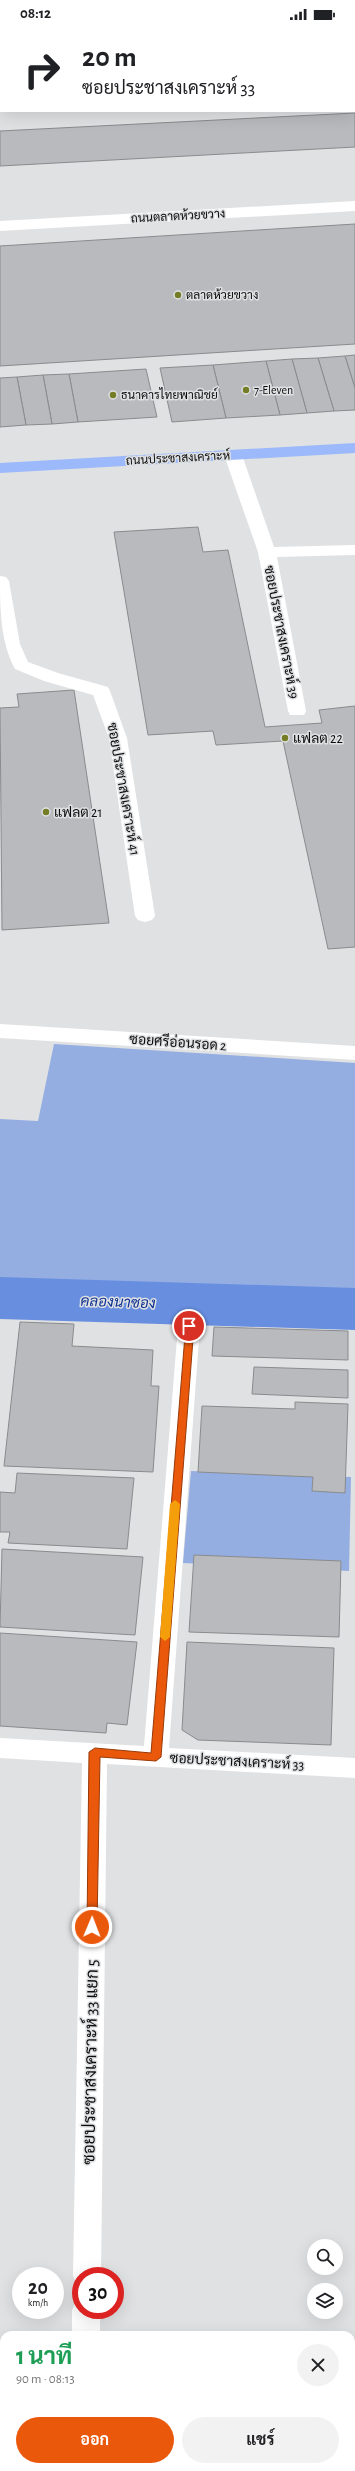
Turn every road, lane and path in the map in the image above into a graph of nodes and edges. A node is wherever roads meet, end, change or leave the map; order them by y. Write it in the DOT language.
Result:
graph roads {
  1 [pos="355,206"];
  2 [pos="0,226"];
  3 [pos="355,448"];
  4 [pos="233,455"];
  5 [pos="0,468"];
  6 [pos="355,550"];
  7 [pos="267,552"];
  8 [pos="0,581"];
  9 [pos="297,711"];
  10 [pos="145,916"];
  11 [pos="0,1031"];
  12 [pos="355,1053"];
  13 [pos="189,1326"];
  14 [pos="0,1748"];
  15 [pos="95,1752"];
  16 [pos="156,1757"];
  17 [pos="355,1768"];
  18 [pos="87,2267"];
  19 [pos="86,2319"];
  20 [pos="86,2331"];
  1 -- 2 [label="street, ถนนตลาดห้วยขวาง"];
  3 -- 4 [label="main road, ถนนประชาสงเคราะห์"];
  4 -- 5 [label="main road, ถนนประชาสงเคราะห์"];
  4 -- 7 [label="street, ซอยประชาสงเคราะห์ 39"];
  6 -- 7 [label="street, ซอยประชาสงเคราะห์ 39"];
  7 -- 9 [label="street, ซอยประชาสงเคราะห์ 39"];
  8 -- 10 [label="street, ซอยประชาสงเคราะห์ 41"];
  11 -- 12 [label="street, ซอยศรีอ่อนรอด 2"];
  13 -- 16 [label="street"];
  14 -- 15 [label="street, ซอยประชาสงเคราะห์ 33"];
  15 -- 16 [label="street, ซอยประชาสงเคราะห์ 33"];
  15 -- 18 [label="street, ซอยประชาสงเคราะห์ 33 แยก 5"];
  16 -- 17 [label="street, ซอยประชาสงเคราะห์ 33"];
  19 -- 20 [label="street"];
}
